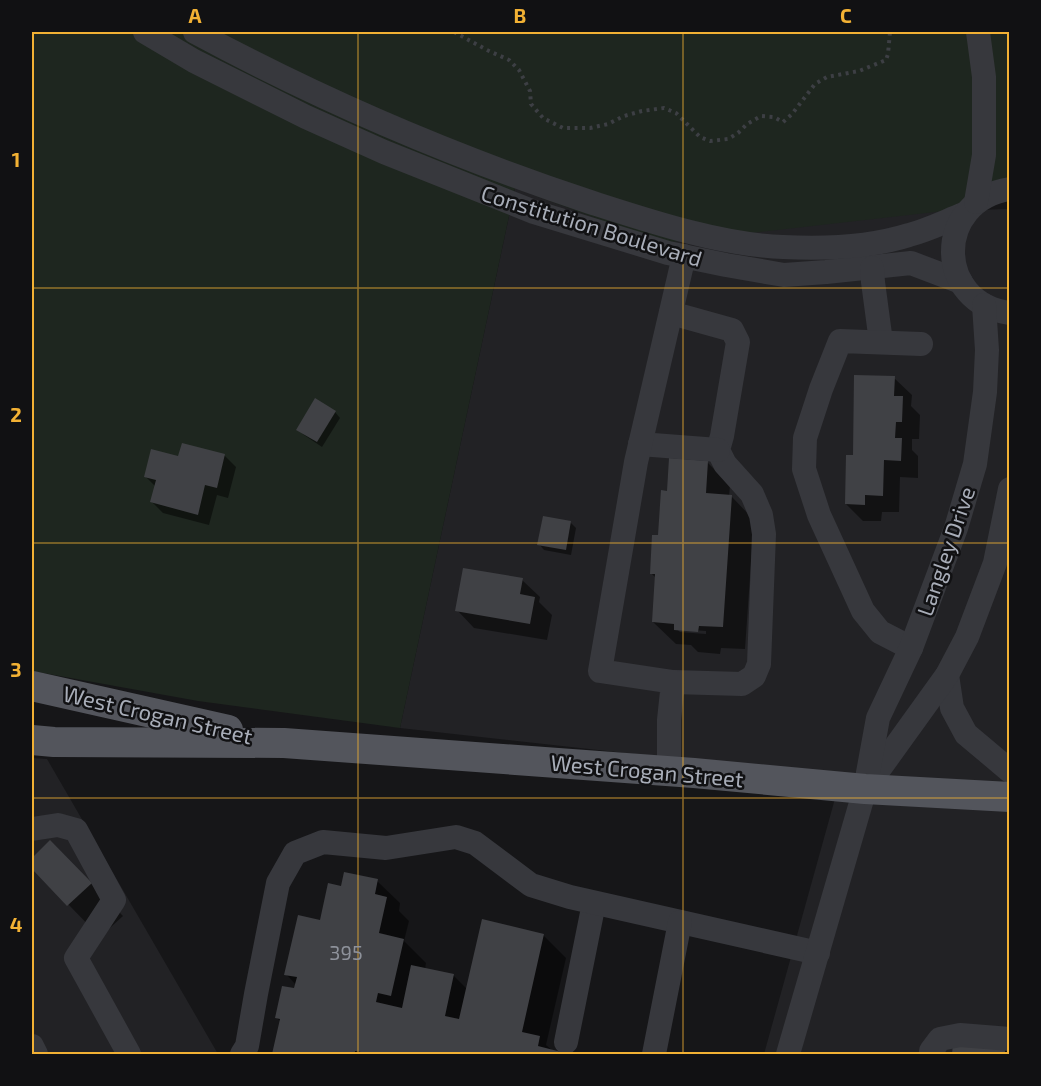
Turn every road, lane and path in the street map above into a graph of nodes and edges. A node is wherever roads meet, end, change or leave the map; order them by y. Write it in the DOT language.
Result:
graph roads {
  1 [pos="145,32"];
  2 [pos="195,32"];
  3 [pos="454,32"];
  4 [pos="890,32"];
  5 [pos="978,32"];
  6 [pos="1010,189"];
  7 [pos="970,208"];
  8 [pos="684,256"];
  9 [pos="872,268"];
  10 [pos="961,282"];
  11 [pos="984,305"];
  12 [pos="671,313"];
  13 [pos="1010,313"];
  14 [pos="881,342"];
  15 [pos="921,344"];
  16 [pos="640,444"];
  17 [pos="718,450"];
  18 [pos="1010,489"];
  19 [pos="911,648"];
  20 [pos="948,675"];
  21 [pos="673,682"];
  22 [pos="32,686"];
  23 [pos="32,740"];
  24 [pos="284,743"];
  25 [pos="669,771"];
  26 [pos="1010,771"];
  27 [pos="865,789"];
  28 [pos="1010,797"];
  29 [pos="32,829"];
  30 [pos="594,903"];
  31 [pos="680,922"];
  32 [pos="818,953"];
  33 [pos="1010,1039"];
  34 [pos="566,1042"];
  35 [pos="32,1046"];
  36 [pos="36,1054"];
  37 [pos="129,1054"];
  38 [pos="242,1054"];
  39 [pos="654,1054"];
  40 [pos="788,1054"];
  41 [pos="931,1054"];
  1 -- 8 [label="street, Constitution Boulevard"];
  2 -- 7 [label="street, Constitution Boulevard"];
  3 -- 4 [label="path"];
  5 -- 7 [label="street"];
  6 -- 7 [label="street, Constitution Boulevard"];
  7 -- 10 [label="street"];
  8 -- 9 [label="street, Constitution Boulevard"];
  8 -- 12 [label="street"];
  9 -- 10 [label="street, Constitution Boulevard"];
  9 -- 14 [label="street"];
  10 -- 11 [label="street"];
  11 -- 13 [label="street"];
  11 -- 19 [label="street, Langley Drive"];
  12 -- 16 [label="street"];
  12 -- 17 [label="street"];
  14 -- 15 [label="street"];
  14 -- 19 [label="street"];
  16 -- 17 [label="street"];
  16 -- 21 [label="street"];
  17 -- 21 [label="street"];
  18 -- 20 [label="street, Langley Drive"];
  19 -- 27 [label="street, Langley Drive"];
  20 -- 26 [label="street"];
  20 -- 27 [label="street, Langley Drive"];
  21 -- 25 [label="street"];
  22 -- 24 [label="main road, West Crogan Street"];
  23 -- 24 [label="main road, West Crogan Street"];
  24 -- 25 [label="main road, West Crogan Street"];
  25 -- 27 [label="main road, West Crogan Street"];
  27 -- 28 [label="main road, West Crogan Street"];
  27 -- 32 [label="street, Langley Drive"];
  29 -- 37 [label="street"];
  30 -- 31 [label="street"];
  30 -- 34 [label="street"];
  30 -- 38 [label="street"];
  31 -- 32 [label="street"];
  31 -- 39 [label="street"];
  32 -- 40 [label="street, Langley Drive"];
  33 -- 41 [label="street"];
  35 -- 36 [label="street"];
}
